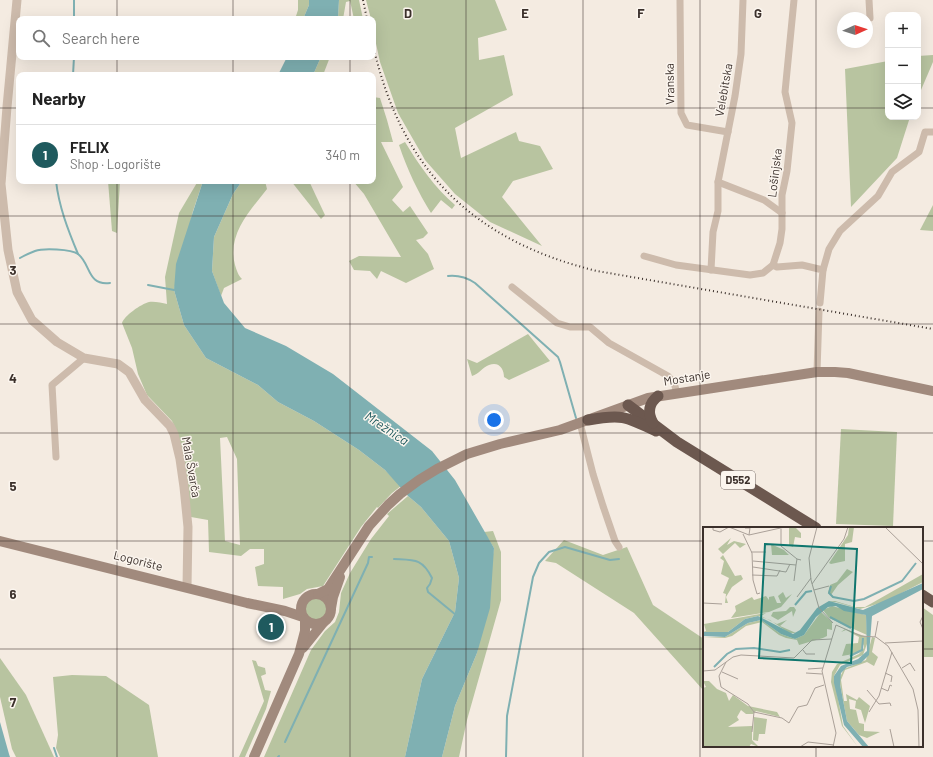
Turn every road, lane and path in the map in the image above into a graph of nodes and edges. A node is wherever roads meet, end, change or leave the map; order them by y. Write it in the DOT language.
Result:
graph roads {
  1 [pos="17,0"];
  2 [pos="680,0"];
  3 [pos="744,0"];
  4 [pos="794,0"];
  5 [pos="869,0"];
  6 [pos="870,12"];
  7 [pos="728,132"];
  8 [pos="933,132"];
  9 [pos="718,182"];
  10 [pos="782,213"];
  11 [pos="644,256"];
  12 [pos="773,265"];
  13 [pos="711,270"];
  14 [pos="823,270"];
  15 [pos="512,287"];
  16 [pos="820,302"];
  17 [pos="819,311"];
  18 [pos="84,358"];
  19 [pos="817,372"];
  20 [pos="933,391"];
  21 [pos="677,393"];
  22 [pos="658,396"];
  23 [pos="628,405"];
  24 [pos="631,419"];
  25 [pos="584,422"];
  26 [pos="653,423"];
  27 [pos="677,442"];
  28 [pos="56,457"];
  29 [pos="814,527"];
  30 [pos="0,540"];
  31 [pos="619,547"];
  32 [pos="345,564"];
  33 [pos="188,587"];
  34 [pos="318,594"];
  35 [pos="923,596"];
  36 [pos="305,599"];
  37 [pos="933,602"];
  38 [pos="270,607"];
  39 [pos="331,609"];
  40 [pos="304,618"];
  41 [pos="323,623"];
  42 [pos="299,654"];
  43 [pos="254,757"];
  1 -- 18 [label="street, Mala Švarča"];
  2 -- 7 [label="street, Vranska"];
  3 -- 7 [label="street, Velebitska"];
  4 -- 10 [label="street, Lošinjska"];
  5 -- 6 [label="street"];
  7 -- 9 [label="street, Velebitska"];
  8 -- 14 [label="street"];
  9 -- 10 [label="street"];
  9 -- 13 [label="street, Velebitska"];
  10 -- 12 [label="street, Lošinjska"];
  11 -- 13 [label="street"];
  12 -- 13 [label="street"];
  12 -- 14 [label="street"];
  14 -- 16 [label="street"];
  15 -- 21 [label="street"];
  17 -- 19 [label="street"];
  18 -- 28 [label="street"];
  18 -- 33 [label="street, Mala Švarča"];
  19 -- 20 [label="main road, Mostanje"];
  19 -- 21 [label="main road, Mostanje"];
  21 -- 22 [label="main road, Mostanje"];
  22 -- 23 [label="main road, Mostanje"];
  22 -- 26 [label="highway"];
  23 -- 24 [label="highway"];
  23 -- 25 [label="main road, Mostanje"];
  23 -- 26 [label="highway, D552"];
  24 -- 25 [label="highway, D552"];
  24 -- 27 [label="highway, D552"];
  25 -- 31 [label="street"];
  25 -- 32 [label="main road, Mostanje"];
  26 -- 27 [label="highway, D552"];
  27 -- 29 [label="highway, D552"];
  30 -- 33 [label="main road, Logorište"];
  32 -- 34 [label="main road"];
  32 -- 39 [label="main road"];
  33 -- 38 [label="main road, Logorište"];
  34 -- 36 [label="main road"];
  34 -- 39 [label="main road"];
  35 -- 37 [label="highway"];
  36 -- 38 [label="main road, Logorište"];
  36 -- 40 [label="main road"];
  38 -- 40 [label="main road, Logorište"];
  39 -- 41 [label="main road"];
  40 -- 41 [label="main road"];
  40 -- 42 [label="main road"];
  41 -- 42 [label="main road"];
  42 -- 43 [label="main road"];
}
